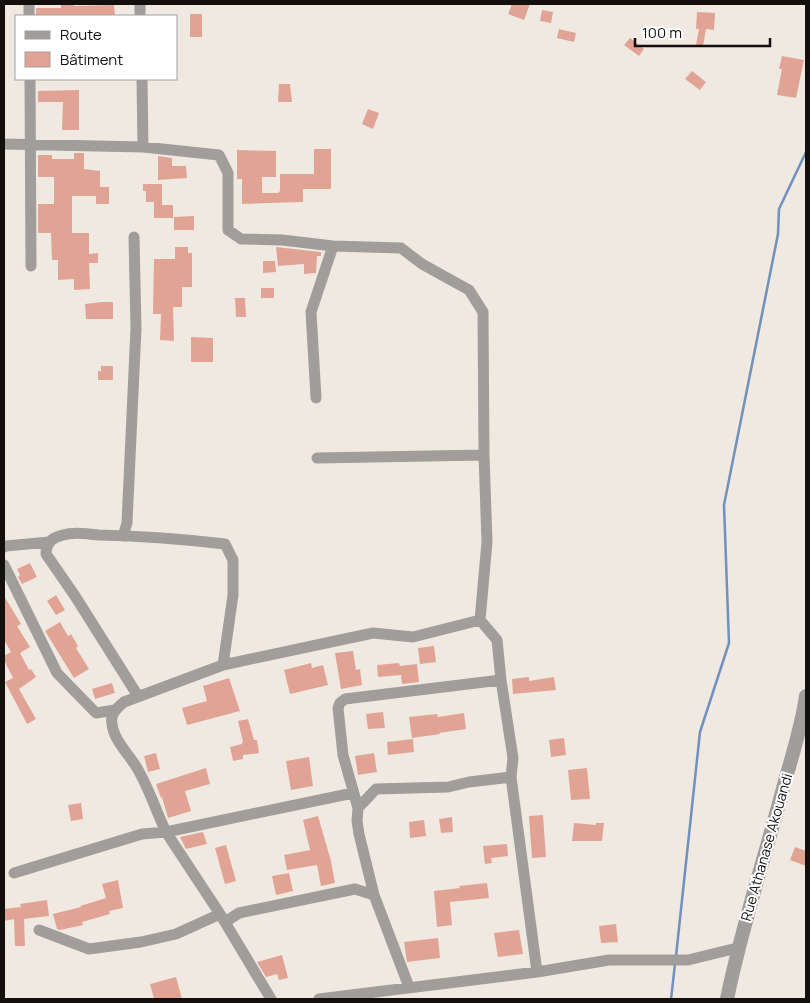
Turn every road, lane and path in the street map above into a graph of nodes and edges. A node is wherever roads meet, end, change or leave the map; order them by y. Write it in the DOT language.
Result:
graph roads {
  1 [pos="30,80"];
  2 [pos="142,80"];
  3 [pos="4,144"];
  4 [pos="31,144"];
  5 [pos="143,147"];
  6 [pos="134,237"];
  7 [pos="333,246"];
  8 [pos="31,266"];
  9 [pos="316,398"];
  10 [pos="484,455"];
  11 [pos="318,458"];
  12 [pos="123,536"];
  13 [pos="49,542"];
  14 [pos="4,548"];
  15 [pos="4,565"];
  16 [pos="480,620"];
  17 [pos="223,665"];
  18 [pos="501,680"];
  19 [pos="138,696"];
  20 [pos="806,696"];
  21 [pos="115,710"];
  22 [pos="511,777"];
  23 [pos="353,792"];
  24 [pos="358,808"];
  25 [pos="166,832"];
  26 [pos="14,873"];
  27 [pos="374,894"];
  28 [pos="223,918"];
  29 [pos="39,930"];
  30 [pos="738,948"];
  31 [pos="537,972"];
  32 [pos="408,987"];
  33 [pos="271,999"];
  34 [pos="319,999"];
  35 [pos="727,999"];
  1 -- 4 [label="street"];
  2 -- 5 [label="street"];
  3 -- 4 [label="street"];
  4 -- 5 [label="street"];
  4 -- 8 [label="street"];
  5 -- 7 [label="street"];
  6 -- 12 [label="street"];
  7 -- 9 [label="street"];
  7 -- 10 [label="street"];
  10 -- 11 [label="street"];
  10 -- 16 [label="street"];
  12 -- 13 [label="street"];
  12 -- 17 [label="street"];
  13 -- 14 [label="street"];
  13 -- 19 [label="street"];
  15 -- 21 [label="street"];
  16 -- 17 [label="street"];
  16 -- 18 [label="street"];
  17 -- 19 [label="street"];
  18 -- 22 [label="street"];
  18 -- 23 [label="street"];
  19 -- 21 [label="street"];
  20 -- 30 [label="street, Rue Athanase Akouandi"];
  21 -- 25 [label="street"];
  22 -- 24 [label="street"];
  22 -- 31 [label="street"];
  23 -- 24 [label="street"];
  23 -- 25 [label="street"];
  24 -- 27 [label="street"];
  25 -- 26 [label="street"];
  25 -- 28 [label="street"];
  27 -- 28 [label="street"];
  27 -- 32 [label="street"];
  28 -- 29 [label="street"];
  28 -- 33 [label="street"];
  30 -- 31 [label="street"];
  30 -- 35 [label="street, Rue Athanase Akouandi"];
  31 -- 32 [label="street"];
  32 -- 34 [label="street"];
}
